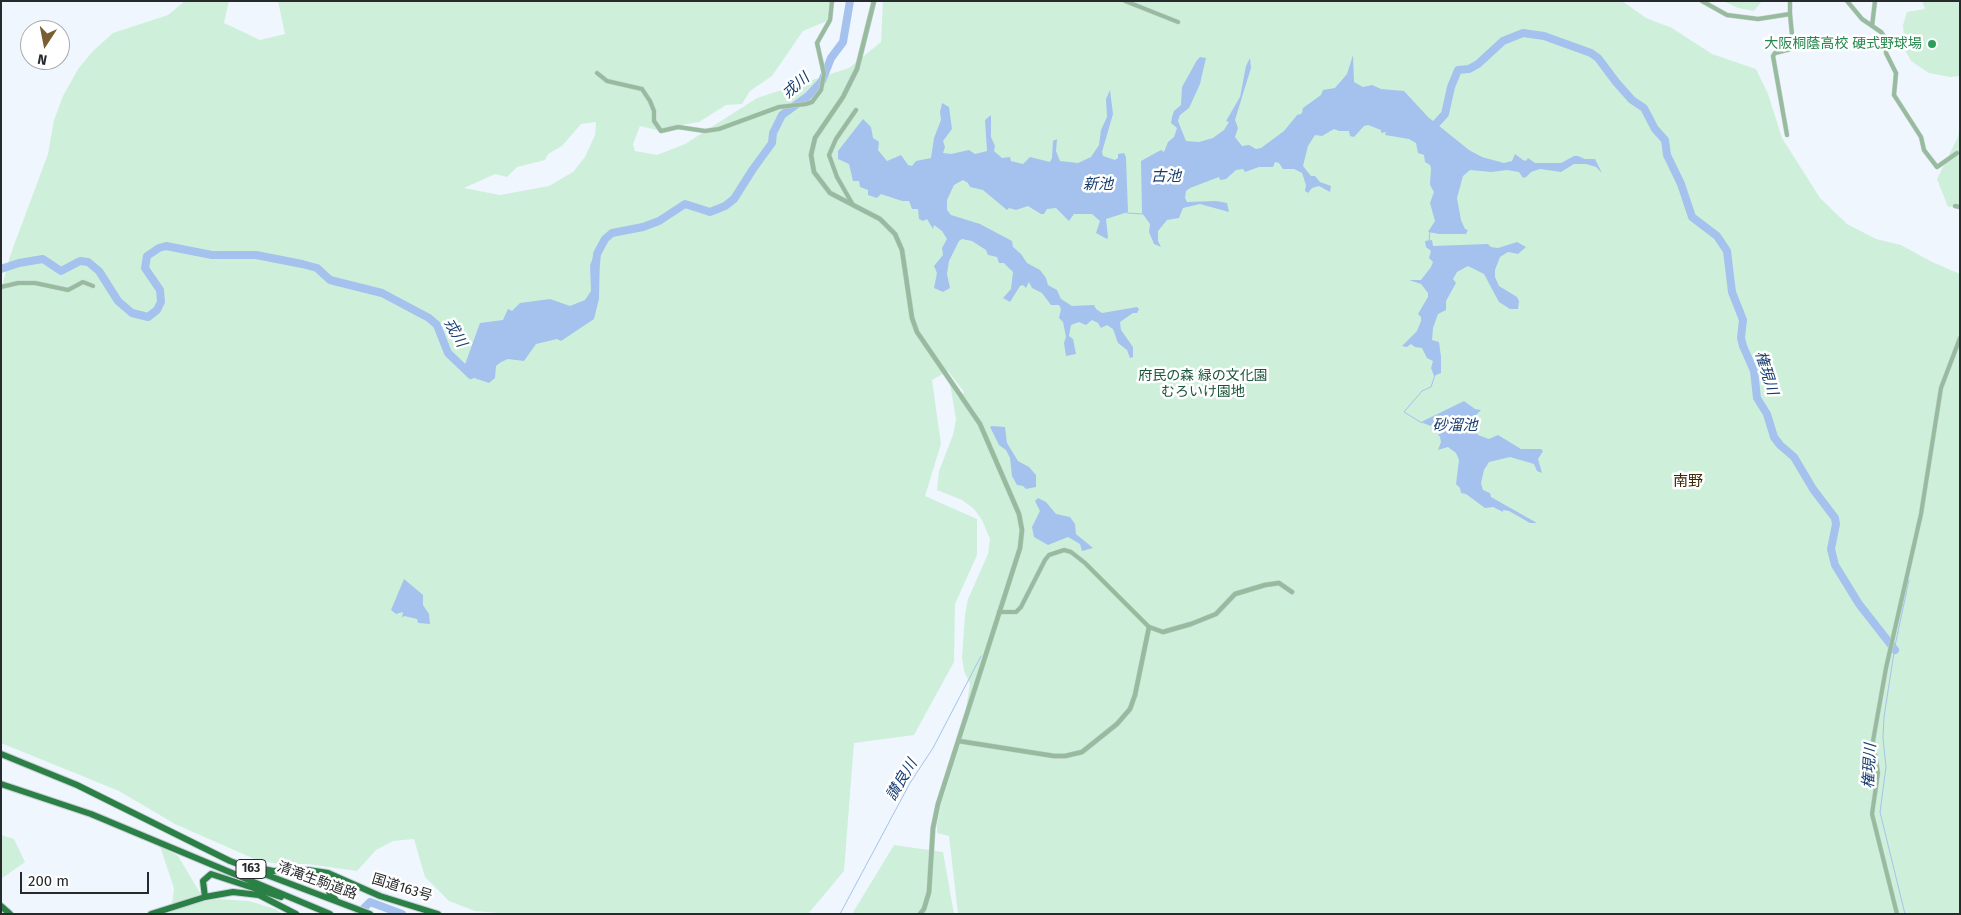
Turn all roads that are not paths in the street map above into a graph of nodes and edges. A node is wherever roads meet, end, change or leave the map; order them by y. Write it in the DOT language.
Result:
graph roads {
  1 [pos="832,1"];
  2 [pos="874,1"];
  3 [pos="1125,1"];
  4 [pos="1702,1"];
  5 [pos="1790,1"];
  6 [pos="1847,1"];
  7 [pos="1875,1"];
  8 [pos="1790,14"];
  9 [pos="1178,22"];
  10 [pos="1872,26"];
  11 [pos="597,73"];
  12 [pos="856,110"];
  13 [pos="1787,135"];
  14 [pos="1957,153"];
  15 [pos="853,205"];
  16 [pos="93,286"];
  17 [pos="1,287"];
  18 [pos="1960,338"];
  19 [pos="1292,592"];
  20 [pos="999,612"];
  21 [pos="1149,627"];
  22 [pos="959,741"];
  23 [pos="1,754"];
  24 [pos="1,784"];
  25 [pos="183,838"];
  26 [pos="354,885"];
  27 [pos="204,896"];
  28 [pos="1,906"];
  29 [pos="319,909"];
  30 [pos="360,910"];
  31 [pos="440,913"];
  32 [pos="10,914"];
  33 [pos="151,914"];
  34 [pos="296,914"];
  35 [pos="330,914"];
  36 [pos="370,914"];
  37 [pos="920,914"];
  38 [pos="1898,914"];
  1 -- 11 [label="street"];
  2 -- 15 [label="street"];
  3 -- 9 [label="street"];
  4 -- 8 [label="street"];
  5 -- 8 [label="street"];
  6 -- 10 [label="street"];
  7 -- 10 [label="street"];
  8 -- 13 [label="street"];
  10 -- 14 [label="street"];
  12 -- 15 [label="street"];
  15 -- 20 [label="street"];
  16 -- 17 [label="street"];
  18 -- 38 [label="street"];
  19 -- 21 [label="street"];
  20 -- 21 [label="street"];
  20 -- 22 [label="street"];
  21 -- 22 [label="street"];
  22 -- 37 [label="street"];
  23 -- 25 [label="highway, 清滝生駒道路 / 163"];
  24 -- 29 [label="highway, 清滝生駒道路 / 163"];
  25 -- 26 [label="highway, 163"];
  25 -- 30 [label="highway, 清滝生駒道路 / 163"];
  26 -- 30 [label="highway, 163"];
  26 -- 31 [label="highway, 国道163号 / 163"];
  27 -- 29 [label="highway, 163"];
  27 -- 33 [label="highway, 163"];
  27 -- 34 [label="highway, 163"];
  28 -- 32 [label="highway"];
  29 -- 35 [label="highway, 清滝生駒道路 / 163"];
  30 -- 36 [label="highway, 清滝生駒道路 / 163"];
}
